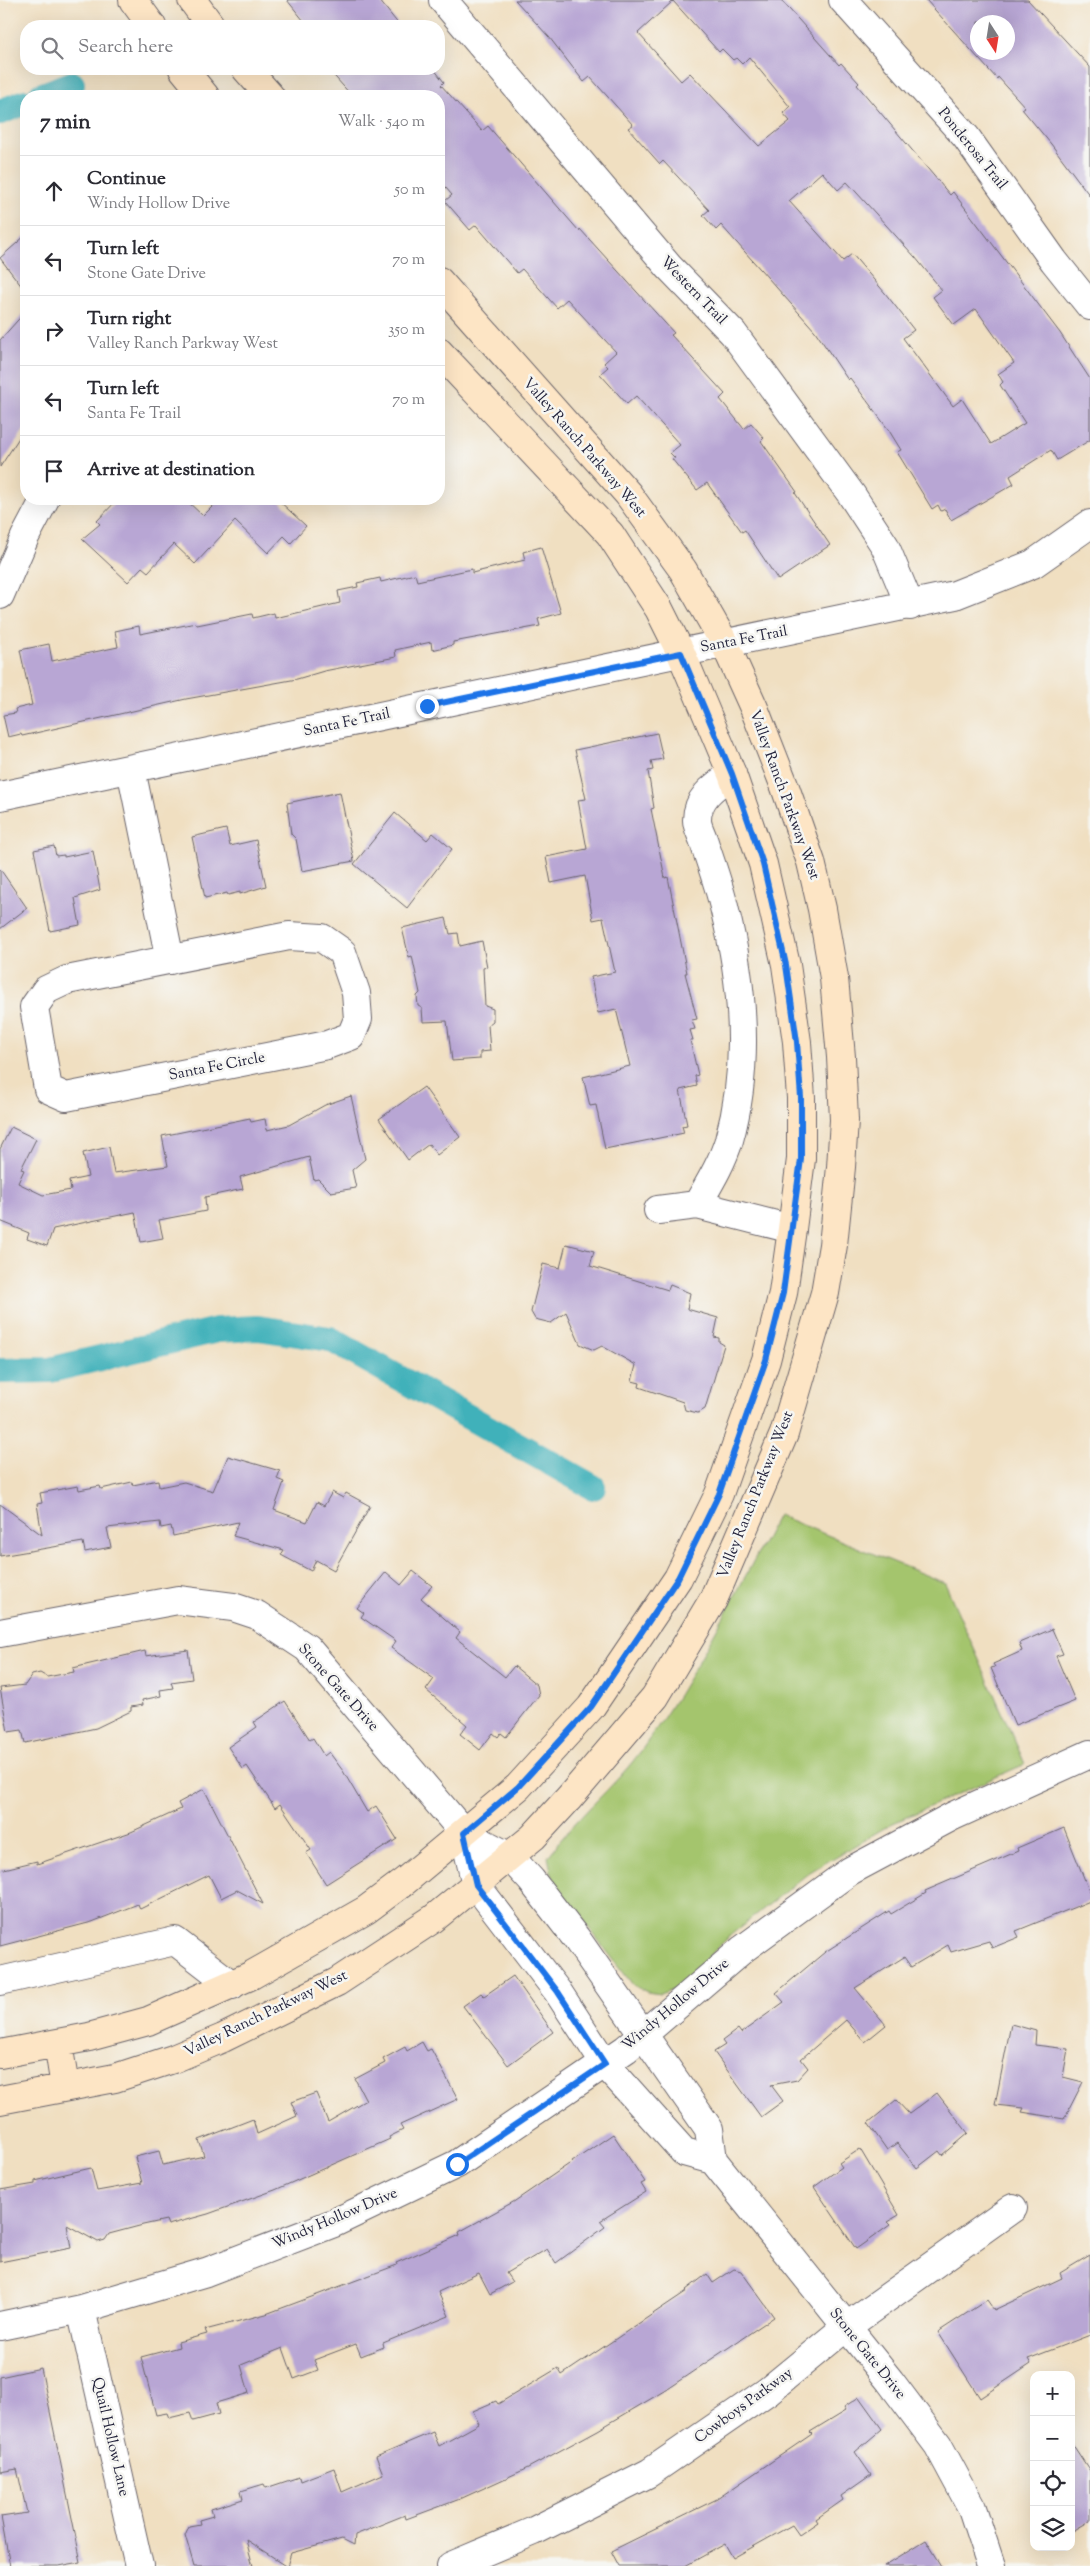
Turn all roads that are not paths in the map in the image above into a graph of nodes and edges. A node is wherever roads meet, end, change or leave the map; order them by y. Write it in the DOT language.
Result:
graph roads {
  1 [pos="133,0"];
  2 [pos="192,0"];
  3 [pos="443,0"];
  4 [pos="843,0"];
  5 [pos="148,20"];
  6 [pos="207,20"];
  7 [pos="188,75"];
  8 [pos="251,75"];
  9 [pos="200,90"];
  10 [pos="265,90"];
  11 [pos="445,288"];
  12 [pos="1090,306"];
  13 [pos="445,358"];
  14 [pos="42,505"];
  15 [pos="1090,524"];
  16 [pos="0,595"];
  17 [pos="910,606"];
  18 [pos="725,644"];
  19 [pos="681,653"];
  20 [pos="131,769"];
  21 [pos="732,774"];
  22 [pos="0,796"];
  23 [pos="170,960"];
  24 [pos="697,1205"];
  25 [pos="658,1210"];
  26 [pos="792,1229"];
  27 [pos="0,1633"];
  28 [pos="1090,1754"];
  29 [pos="464,1833"];
  30 [pos="510,1857"];
  31 [pos="476,1885"];
  32 [pos="0,1980"];
  33 [pos="232,1985"];
  34 [pos="644,2034"];
  35 [pos="58,2043"];
  36 [pos="0,2054"];
  37 [pos="605,2064"];
  38 [pos="65,2087"];
  39 [pos="0,2100"];
  40 [pos="713,2160"];
  41 [pos="1013,2208"];
  42 [pos="81,2309"];
  43 [pos="0,2326"];
  44 [pos="846,2327"];
  45 [pos="139,2566"];
  46 [pos="451,2566"];
  47 [pos="991,2566"];
  1 -- 5 [label="main road"];
  2 -- 6 [label="main road"];
  3 -- 17 [label="street, Western Trail"];
  4 -- 12 [label="street, Ponderosa Trail"];
  7 -- 9 [label="main road"];
  8 -- 10 [label="main road"];
  11 -- 18 [label="main road, Valley Ranch Parkway West"];
  13 -- 19 [label="main road"];
  14 -- 16 [label="street"];
  15 -- 17 [label="street, Santa Fe Trail"];
  17 -- 18 [label="street, Santa Fe Trail"];
  18 -- 19 [label="street, Santa Fe Trail"];
  18 -- 30 [label="main road, Valley Ranch Parkway West"];
  19 -- 20 [label="street, Santa Fe Trail"];
  19 -- 21 [label="main road"];
  20 -- 22 [label="street, Santa Fe Trail"];
  20 -- 23 [label="street"];
  21 -- 24 [label="street"];
  21 -- 26 [label="main road"];
  23 -- 23 [label="street, Santa Fe Circle"];
  24 -- 25 [label="street"];
  24 -- 26 [label="street"];
  26 -- 29 [label="main road"];
  27 -- 29 [label="street, Stone Gate Drive"];
  28 -- 34 [label="street, Windy Hollow Drive"];
  29 -- 30 [label="street, Stone Gate Drive"];
  29 -- 31 [label="street, Stone Gate Drive"];
  29 -- 33 [label="main road"];
  30 -- 31 [label="main road, Valley Ranch Parkway West"];
  30 -- 34 [label="street, Stone Gate Drive"];
  31 -- 37 [label="street, Stone Gate Drive"];
  31 -- 38 [label="main road, Valley Ranch Parkway West"];
  32 -- 33 [label="street"];
  33 -- 35 [label="main road"];
  34 -- 37 [label="street, Windy Hollow Drive"];
  34 -- 40 [label="street, Stone Gate Drive"];
  35 -- 36 [label="main road"];
  35 -- 38 [label="main road"];
  37 -- 40 [label="street, Stone Gate Drive"];
  37 -- 42 [label="street, Windy Hollow Drive"];
  38 -- 39 [label="main road, Valley Ranch Parkway West"];
  40 -- 44 [label="street, Stone Gate Drive"];
  41 -- 44 [label="street, Cowboys Parkway"];
  42 -- 43 [label="street, Windy Hollow Drive"];
  42 -- 45 [label="street, Quail Hollow Lane"];
  44 -- 46 [label="street, Cowboys Parkway"];
  44 -- 47 [label="street, Stone Gate Drive"];
}
